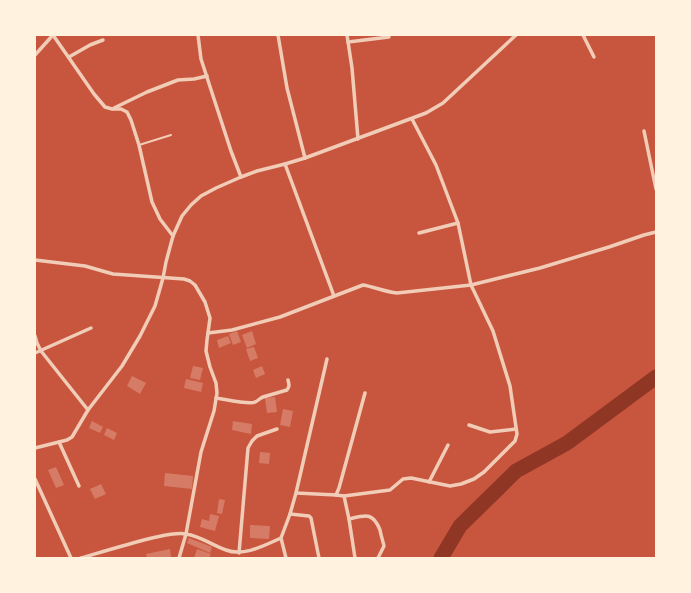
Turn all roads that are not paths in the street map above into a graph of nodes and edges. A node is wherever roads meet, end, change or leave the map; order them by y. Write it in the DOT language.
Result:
graph roads {
  1 [pos="53,35"];
  2 [pos="198,35"];
  3 [pos="278,35"];
  4 [pos="347,35"];
  5 [pos="516,35"];
  6 [pos="583,35"];
  7 [pos="389,37"];
  8 [pos="103,40"];
  9 [pos="348,42"];
  10 [pos="35,55"];
  11 [pos="68,57"];
  12 [pos="594,57"];
  13 [pos="207,76"];
  14 [pos="112,108"];
  15 [pos="412,119"];
  16 [pos="644,131"];
  17 [pos="171,135"];
  18 [pos="358,139"];
  19 [pos="139,145"];
  20 [pos="305,158"];
  21 [pos="285,164"];
  22 [pos="241,177"];
  23 [pos="656,189"];
  24 [pos="458,223"];
  25 [pos="656,232"];
  26 [pos="419,233"];
  27 [pos="173,236"];
  28 [pos="35,260"];
  29 [pos="163,278"];
  30 [pos="471,285"];
  31 [pos="334,296"];
  32 [pos="91,328"];
  33 [pos="208,334"];
  34 [pos="35,336"];
  35 [pos="41,351"];
  36 [pos="35,353"];
  37 [pos="327,359"];
  38 [pos="288,380"];
  39 [pos="365,393"];
  40 [pos="216,398"];
  41 [pos="88,410"];
  42 [pos="469,425"];
  43 [pos="277,429"];
  44 [pos="516,429"];
  45 [pos="59,442"];
  46 [pos="448,445"];
  47 [pos="35,448"];
  48 [pos="35,478"];
  49 [pos="429,482"];
  50 [pos="79,486"];
  51 [pos="296,493"];
  52 [pos="336,495"];
  53 [pos="344,496"];
  54 [pos="290,514"];
  55 [pos="349,519"];
  56 [pos="186,534"];
  57 [pos="281,538"];
  58 [pos="239,552"];
  59 [pos="71,558"];
  60 [pos="81,558"];
  61 [pos="178,558"];
  62 [pos="286,558"];
  63 [pos="319,558"];
  64 [pos="355,558"];
  65 [pos="378,558"];
  1 -- 10 [label="street"];
  1 -- 11 [label="street"];
  2 -- 13 [label="street"];
  3 -- 20 [label="street"];
  4 -- 9 [label="street"];
  5 -- 15 [label="street"];
  6 -- 12 [label="street"];
  7 -- 9 [label="street"];
  8 -- 11 [label="street"];
  9 -- 18 [label="street"];
  11 -- 14 [label="street"];
  13 -- 14 [label="street"];
  13 -- 22 [label="street"];
  14 -- 19 [label="street"];
  15 -- 18 [label="street"];
  15 -- 24 [label="street"];
  16 -- 23 [label="street"];
  17 -- 19 [label="lane"];
  18 -- 20 [label="street"];
  19 -- 27 [label="street"];
  20 -- 21 [label="street"];
  21 -- 22 [label="street"];
  21 -- 31 [label="street"];
  22 -- 27 [label="street"];
  24 -- 26 [label="street"];
  24 -- 30 [label="street"];
  25 -- 30 [label="street"];
  27 -- 29 [label="street"];
  28 -- 29 [label="street"];
  29 -- 33 [label="street"];
  29 -- 41 [label="street"];
  30 -- 31 [label="street"];
  30 -- 44 [label="street"];
  31 -- 33 [label="street"];
  32 -- 35 [label="street"];
  33 -- 40 [label="street"];
  34 -- 35 [label="street"];
  35 -- 36 [label="street"];
  35 -- 41 [label="street"];
  37 -- 51 [label="street"];
  38 -- 40 [label="street"];
  39 -- 52 [label="street"];
  40 -- 56 [label="street"];
  41 -- 45 [label="street"];
  42 -- 44 [label="street"];
  43 -- 58 [label="street"];
  44 -- 49 [label="street"];
  45 -- 47 [label="street"];
  45 -- 50 [label="street"];
  46 -- 49 [label="street"];
  48 -- 59 [label="street"];
  49 -- 53 [label="street"];
  51 -- 52 [label="street"];
  51 -- 54 [label="street"];
  52 -- 53 [label="street"];
  53 -- 55 [label="street"];
  54 -- 57 [label="street"];
  54 -- 63 [label="street"];
  55 -- 64 [label="street"];
  55 -- 65 [label="street"];
  56 -- 58 [label="street"];
  56 -- 60 [label="street"];
  56 -- 61 [label="street"];
  57 -- 58 [label="street"];
  57 -- 62 [label="street"];
}
